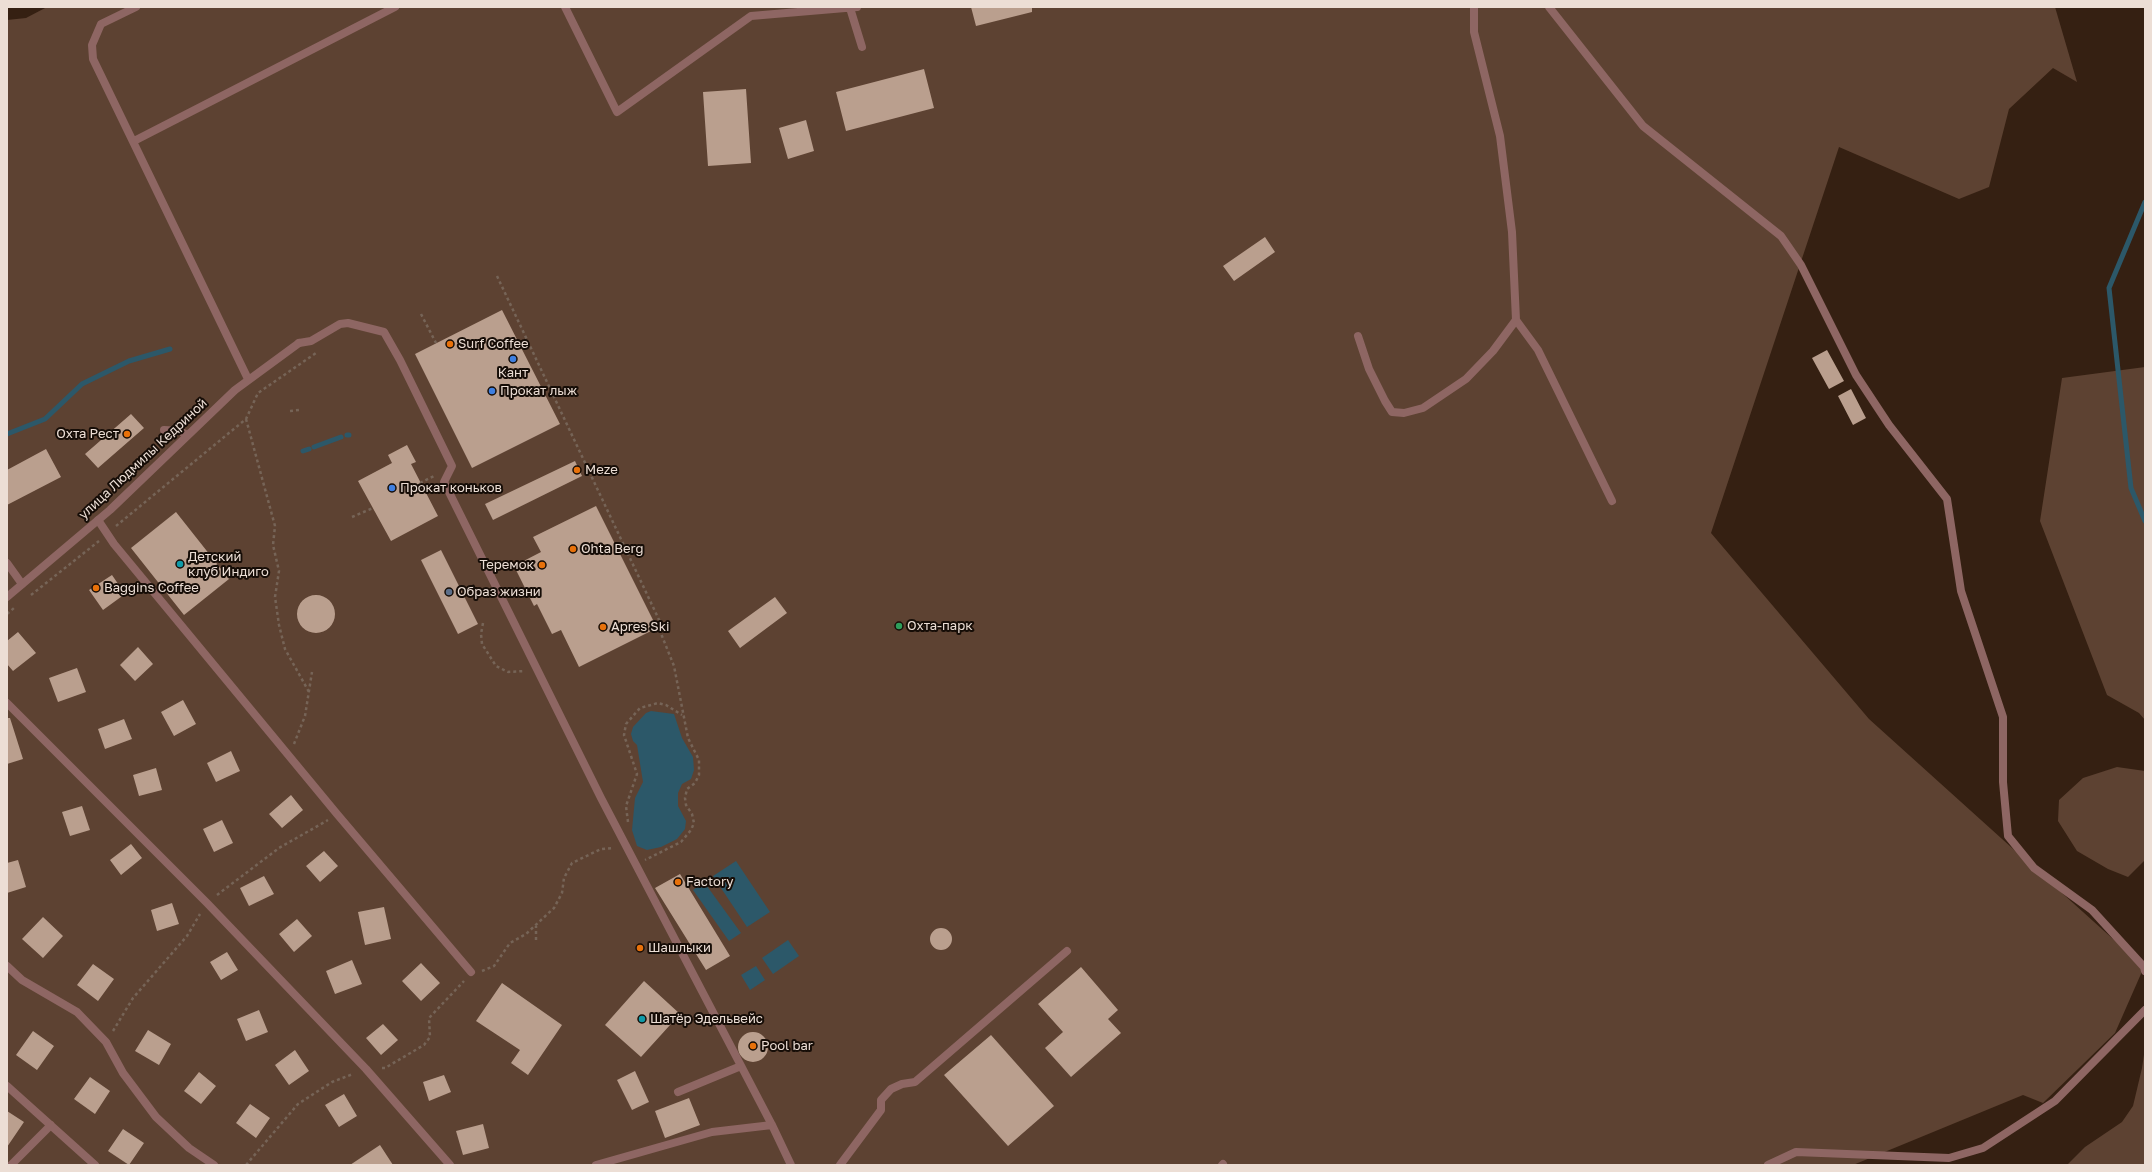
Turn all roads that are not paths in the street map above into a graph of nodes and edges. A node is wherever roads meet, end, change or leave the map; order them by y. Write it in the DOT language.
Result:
graph roads {
  1 [pos="136,7"];
  2 [pos="395,7"];
  3 [pos="565,7"];
  4 [pos="1474,7"];
  5 [pos="1549,7"];
  6 [pos="854,8"];
  7 [pos="862,47"];
  8 [pos="134,141"];
  9 [pos="1516,320"];
  10 [pos="1358,336"];
  11 [pos="248,379"];
  12 [pos="164,430"];
  13 [pos="187,434"];
  14 [pos="1612,501"];
  15 [pos="98,520"];
  16 [pos="7,563"];
  17 [pos="22,584"];
  18 [pos="7,597"];
  19 [pos="7,703"];
  20 [pos="1067,951"];
  21 [pos="7,966"];
  22 [pos="2145,971"];
  23 [pos="471,972"];
  24 [pos="2145,1010"];
  25 [pos="741,1066"];
  26 [pos="7,1086"];
  27 [pos="678,1092"];
  28 [pos="51,1125"];
  29 [pos="772,1125"];
  30 [pos="11,1165"];
  31 [pos="95,1165"];
  32 [pos="214,1165"];
  33 [pos="450,1165"];
  34 [pos="596,1165"];
  35 [pos="791,1165"];
  36 [pos="840,1165"];
  37 [pos="1768,1165"];
  1 -- 8 [label="street"];
  2 -- 8 [label="street"];
  3 -- 6 [label="street"];
  4 -- 9 [label="street"];
  5 -- 22 [label="street"];
  6 -- 7 [label="street"];
  8 -- 11 [label="street"];
  9 -- 10 [label="street"];
  9 -- 14 [label="street"];
  11 -- 13 [label="street, улица Людмилы Кедриной"];
  11 -- 25 [label="street, улица Людмилы Кедриной"];
  12 -- 13 [label="street"];
  13 -- 15 [label="street, улица Людмилы Кедриной"];
  15 -- 17 [label="street, улица Людмилы Кедриной"];
  15 -- 23 [label="street"];
  16 -- 17 [label="street"];
  17 -- 18 [label="street, улица Людмилы Кедриной"];
  19 -- 33 [label="street"];
  20 -- 36 [label="street"];
  21 -- 32 [label="street"];
  24 -- 37 [label="street"];
  25 -- 27 [label="street"];
  25 -- 29 [label="street"];
  26 -- 28 [label="street"];
  28 -- 30 [label="street"];
  28 -- 31 [label="street"];
  29 -- 34 [label="street"];
  29 -- 35 [label="street"];
}
